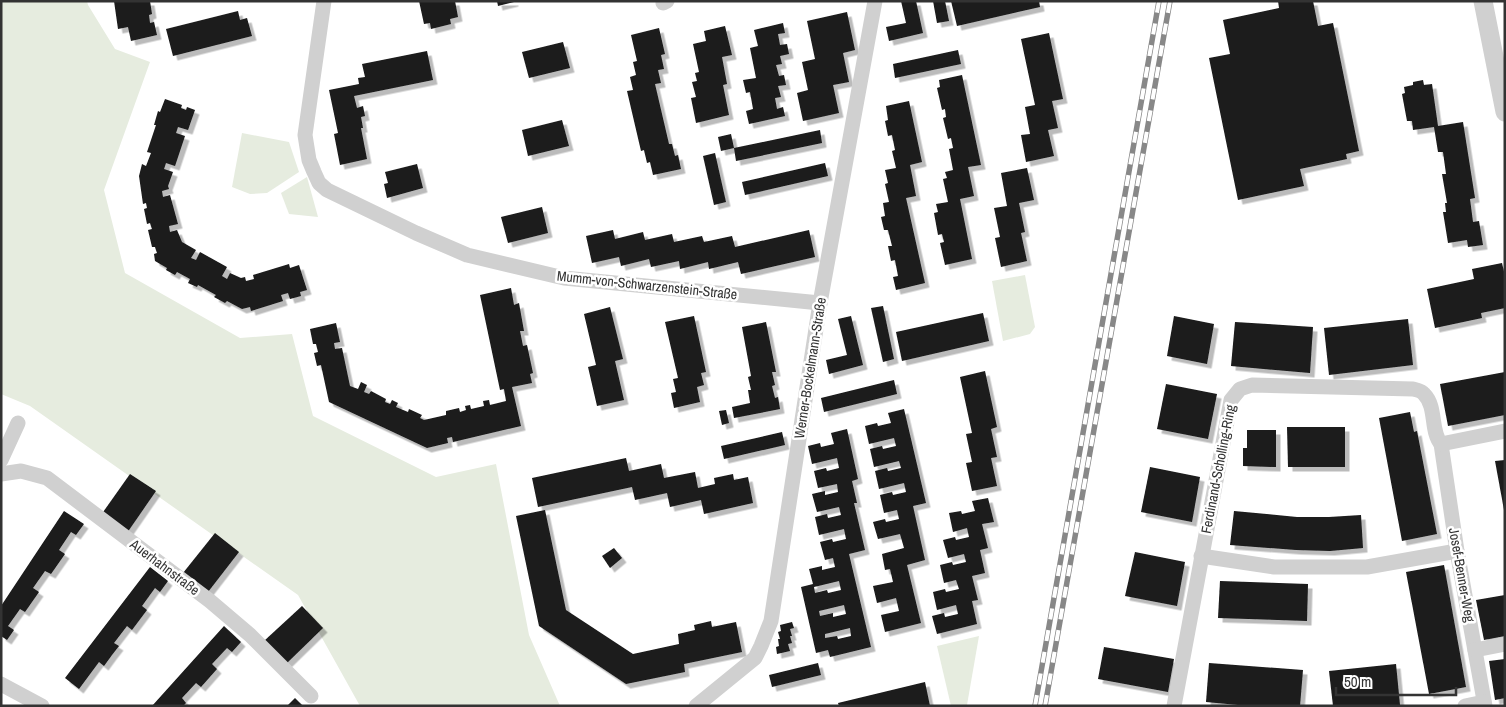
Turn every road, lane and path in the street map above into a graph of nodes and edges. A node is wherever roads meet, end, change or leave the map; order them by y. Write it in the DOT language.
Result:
graph roads {
  1 [pos="324,1"];
  2 [pos="874,1"];
  3 [pos="1483,1"];
  4 [pos="1505,112"];
  5 [pos="820,303"];
  6 [pos="18,423"];
  7 [pos="1505,431"];
  8 [pos="1441,444"];
  9 [pos="1,460"];
  10 [pos="1,474"];
  11 [pos="1457,551"];
  12 [pos="1201,556"];
  13 [pos="1505,644"];
  14 [pos="1475,650"];
  15 [pos="1,684"];
  16 [pos="311,696"];
  17 [pos="1485,704"];
  18 [pos="42,706"];
  19 [pos="696,706"];
  20 [pos="1174,706"];
  21 [pos="1466,706"];
  1 -- 5 [label="street, Mumm-von-Schwarzenstein-Straße"];
  2 -- 5 [label="street, Werner-Bockelmann-Straße"];
  3 -- 4 [label="street"];
  5 -- 19 [label="street, Werner-Bockelmann-Straße"];
  6 -- 9 [label="street"];
  7 -- 8 [label="street"];
  8 -- 11 [label="street, Josef-Benner-Weg"];
  8 -- 12 [label="street, Ferdinand-Scholling-Ring"];
  10 -- 16 [label="street, Auerhahnstraße"];
  11 -- 12 [label="street"];
  11 -- 14 [label="street, Josef-Benner-Weg"];
  12 -- 20 [label="street, Ferdinand-Scholling-Ring"];
  13 -- 14 [label="street"];
  14 -- 17 [label="street, Josef-Benner-Weg"];
  15 -- 18 [label="street"];
  17 -- 21 [label="street"];
}
